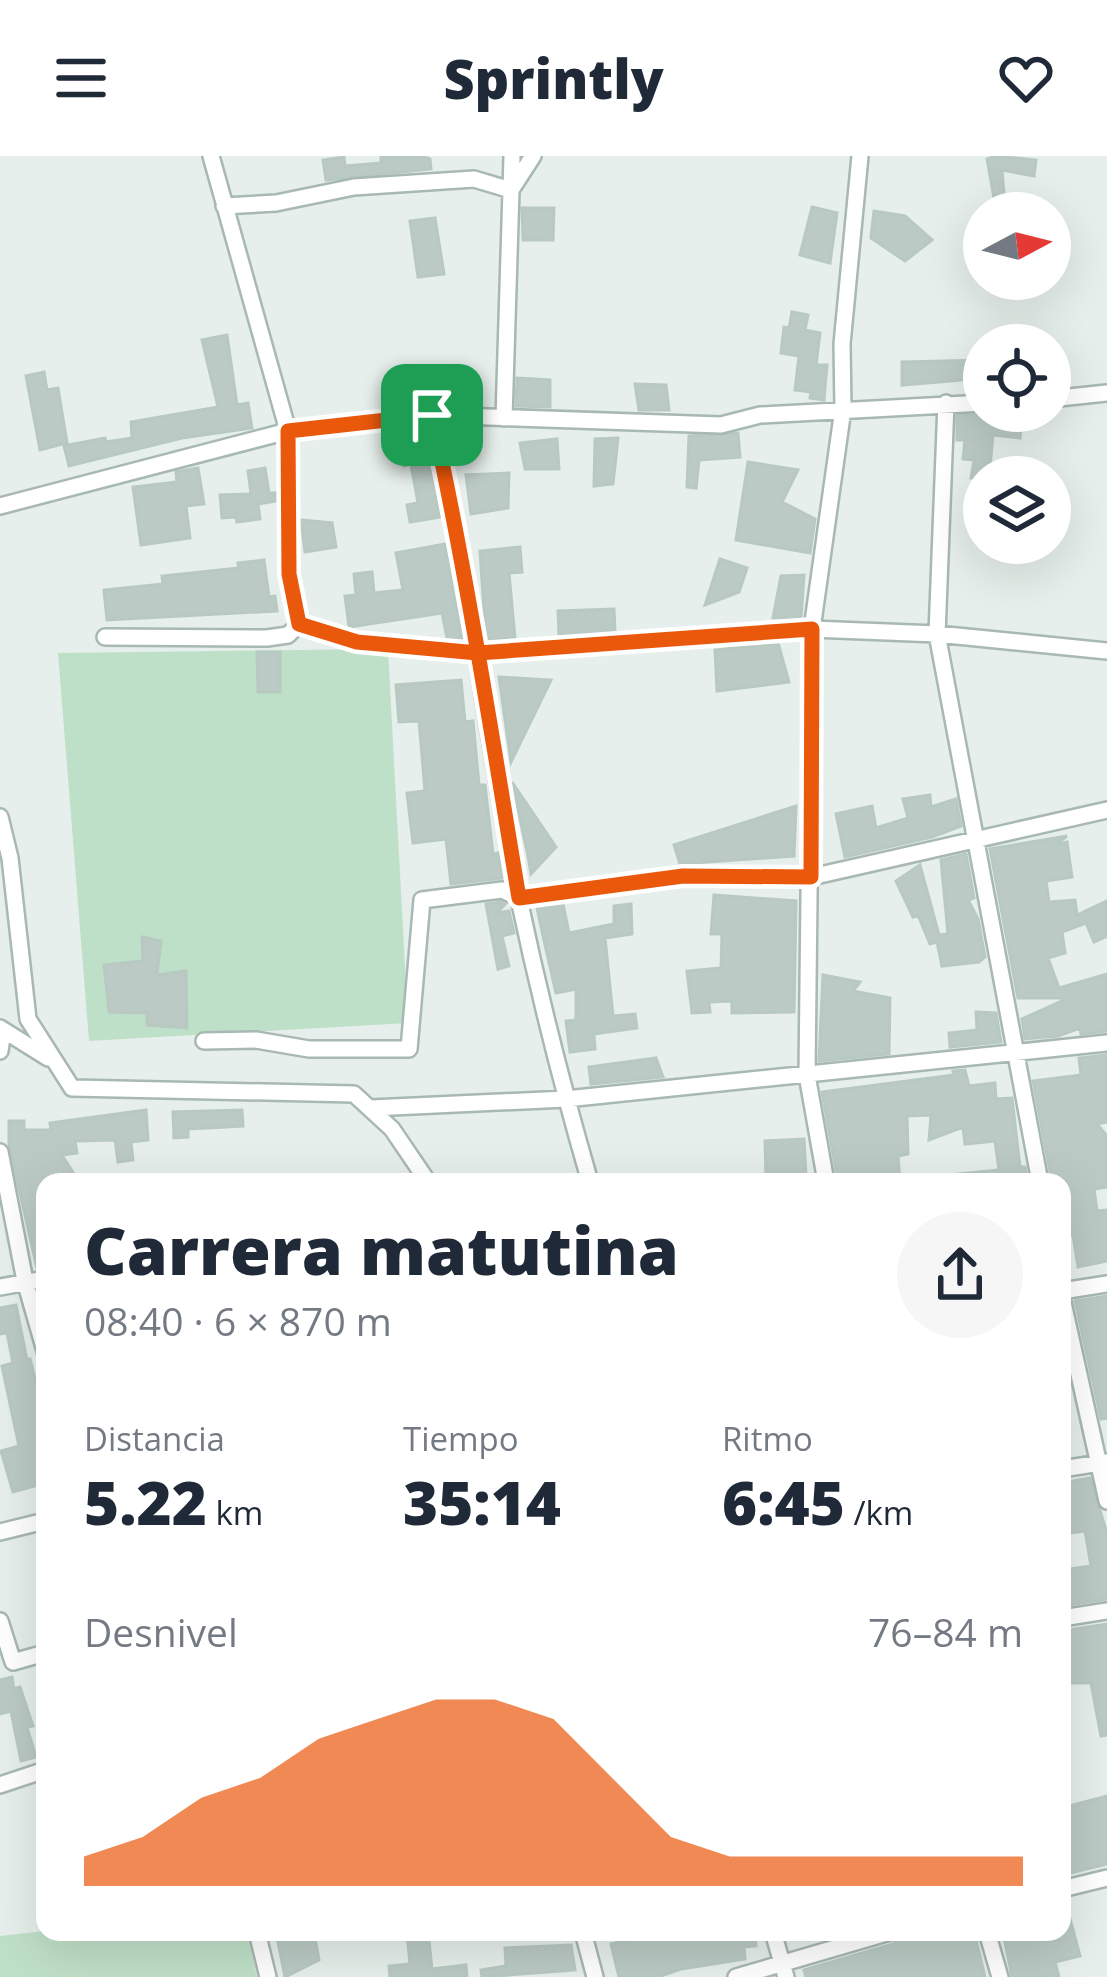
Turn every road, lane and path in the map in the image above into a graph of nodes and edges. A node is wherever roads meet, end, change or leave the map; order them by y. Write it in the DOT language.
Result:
graph roads {
  1 [pos="211,156"];
  2 [pos="512,156"];
  3 [pos="533,156"];
  4 [pos="860,156"];
  5 [pos="511,190"];
  6 [pos="224,206"];
  7 [pos="1107,393"];
  8 [pos="1071,397"];
  9 [pos="946,403"];
  10 [pos="963,403"];
  11 [pos="843,409"];
  12 [pos="432,415"];
  13 [pos="504,418"];
  14 [pos="288,431"];
  15 [pos="0,506"];
  16 [pos="299,624"];
  17 [pos="812,629"];
  18 [pos="937,634"];
  19 [pos="105,638"];
  20 [pos="1107,651"];
  21 [pos="478,653"];
  22 [pos="1107,810"];
  23 [pos="0,817"];
  24 [pos="975,837"];
  25 [pos="811,877"];
  26 [pos="519,898"];
  27 [pos="2,1029"];
  28 [pos="204,1041"];
  29 [pos="1107,1043"];
  30 [pos="0,1051"];
  31 [pos="1016,1055"];
  32 [pos="56,1063"];
  33 [pos="807,1075"];
  34 [pos="566,1100"];
  35 [pos="371,1108"];
  36 [pos="0,1152"];
  37 [pos="422,1173"];
  38 [pos="587,1173"];
  39 [pos="824,1173"];
  40 [pos="1038,1173"];
  41 [pos="36,1280"];
  42 [pos="25,1281"];
  43 [pos="1107,1284"];
  44 [pos="0,1287"];
  45 [pos="1071,1293"];
  46 [pos="36,1320"];
  47 [pos="1071,1331"];
  48 [pos="1104,1463"];
  49 [pos="1071,1468"];
  50 [pos="1107,1501"];
  51 [pos="36,1523"];
  52 [pos="0,1532"];
  53 [pos="1107,1611"];
  54 [pos="1071,1617"];
  55 [pos="0,1622"];
  56 [pos="36,1656"];
  57 [pos="36,1773"];
  58 [pos="0,1785"];
  59 [pos="1107,1878"];
  60 [pos="1071,1887"];
  61 [pos="259,1941"];
  62 [pos="585,1941"];
  63 [pos="864,1941"];
  64 [pos="990,1941"];
  65 [pos="784,1969"];
  66 [pos="268,1977"];
  67 [pos="595,1977"];
  68 [pos="736,1977"];
  69 [pos="1000,1977"];
  1 -- 6 [label="street"];
  2 -- 5 [label="street"];
  3 -- 5 [label="street"];
  4 -- 11 [label="street"];
  5 -- 6 [label="street"];
  5 -- 13 [label="street"];
  6 -- 14 [label="street"];
  7 -- 8 [label="street"];
  9 -- 10 [label="street"];
  9 -- 11 [label="street"];
  9 -- 18 [label="street"];
  11 -- 13 [label="street"];
  11 -- 17 [label="street"];
  12 -- 13 [label="street"];
  12 -- 14 [label="street"];
  12 -- 21 [label="street"];
  14 -- 15 [label="street"];
  14 -- 16 [label="street"];
  16 -- 19 [label="street"];
  16 -- 21 [label="street"];
  17 -- 18 [label="street"];
  17 -- 21 [label="street"];
  17 -- 25 [label="street"];
  18 -- 20 [label="street"];
  18 -- 24 [label="street"];
  21 -- 26 [label="street"];
  22 -- 24 [label="street"];
  23 -- 32 [label="street"];
  24 -- 25 [label="street"];
  24 -- 31 [label="street"];
  25 -- 26 [label="street"];
  25 -- 33 [label="street"];
  26 -- 28 [label="street"];
  26 -- 34 [label="street"];
  27 -- 30 [label="street"];
  27 -- 32 [label="street"];
  29 -- 31 [label="street"];
  31 -- 33 [label="street"];
  31 -- 40 [label="street"];
  32 -- 35 [label="street"];
  33 -- 34 [label="street"];
  33 -- 39 [label="street"];
  34 -- 35 [label="street"];
  34 -- 38 [label="street"];
  35 -- 37 [label="street"];
  36 -- 42 [label="street"];
  41 -- 42 [label="street"];
  42 -- 44 [label="street"];
  42 -- 46 [label="street"];
  43 -- 45 [label="street"];
  47 -- 48 [label="street"];
  48 -- 49 [label="street"];
  48 -- 50 [label="street"];
  51 -- 52 [label="street"];
  53 -- 54 [label="street"];
  55 -- 56 [label="street"];
  57 -- 58 [label="street"];
  59 -- 60 [label="street"];
  61 -- 66 [label="street"];
  62 -- 67 [label="street"];
  63 -- 65 [label="street"];
  64 -- 69 [label="street"];
  65 -- 68 [label="street"];
}
